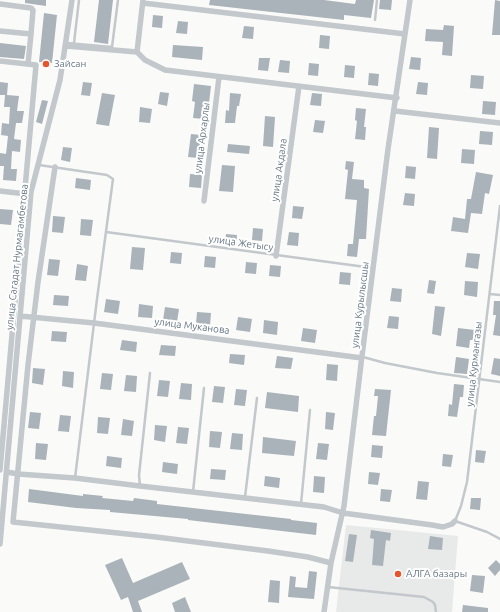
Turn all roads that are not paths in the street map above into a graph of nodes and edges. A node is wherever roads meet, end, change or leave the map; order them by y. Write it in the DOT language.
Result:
graph roads {
  1 [pos="72,0"];
  2 [pos="79,0"];
  3 [pos="118,0"];
  4 [pos="377,0"];
  5 [pos="410,0"];
  6 [pos="143,1"];
  7 [pos="0,4"];
  8 [pos="375,20"];
  9 [pos="0,31"];
  10 [pos="31,34"];
  11 [pos="405,34"];
  12 [pos="74,43"];
  13 [pos="66,44"];
  14 [pos="137,52"];
  15 [pos="0,61"];
  16 [pos="28,64"];
  17 [pos="219,77"];
  18 [pos="299,86"];
  19 [pos="396,98"];
  20 [pos="394,111"];
  21 [pos="500,123"];
  22 [pos="39,165"];
  23 [pos="56,167"];
  24 [pos="0,191"];
  25 [pos="23,194"];
  26 [pos="31,194"];
  27 [pos="204,201"];
  28 [pos="500,206"];
  29 [pos="500,210"];
  30 [pos="106,232"];
  31 [pos="276,256"];
  32 [pos="374,268"];
  33 [pos="490,294"];
  34 [pos="500,295"];
  35 [pos="20,316"];
  36 [pos="34,318"];
  37 [pos="94,322"];
  38 [pos="362,357"];
  39 [pos="150,373"];
  40 [pos="480,379"];
  41 [pos="500,382"];
  42 [pos="204,388"];
  43 [pos="257,398"];
  44 [pos="310,410"];
  45 [pos="0,470"];
  46 [pos="7,472"];
  47 [pos="18,474"];
  48 [pos="75,478"];
  49 [pos="140,486"];
  50 [pos="193,492"];
  51 [pos="245,498"];
  52 [pos="301,504"];
  53 [pos="343,513"];
  54 [pos="455,521"];
  55 [pos="500,539"];
  56 [pos="0,544"];
  57 [pos="331,563"];
  58 [pos="328,587"];
  59 [pos="324,612"];
  60 [pos="436,612"];
  1 -- 13 [label="street, улица Сагадат Нурмагамбетова"];
  2 -- 12 [label="lane"];
  3 -- 12 [label="lane"];
  4 -- 8 [label="lane"];
  5 -- 11 [label="street, улица Курылысшы"];
  6 -- 11 [label="street"];
  6 -- 14 [label="street"];
  7 -- 10 [label="street"];
  9 -- 10 [label="street"];
  10 -- 16 [label="street"];
  11 -- 19 [label="street, улица Курылысшы"];
  12 -- 13 [label="lane"];
  13 -- 14 [label="street"];
  13 -- 22 [label="street, улица Сагадат Нурмагамбетова"];
  14 -- 17 [label="street"];
  15 -- 16 [label="street"];
  16 -- 25 [label="street"];
  17 -- 18 [label="street"];
  17 -- 27 [label="street, улица Архарлы"];
  18 -- 19 [label="street"];
  18 -- 31 [label="street, улица Акдала"];
  19 -- 20 [label="street, улица Курылысшы"];
  20 -- 21 [label="street"];
  20 -- 32 [label="street, улица Курылысшы"];
  22 -- 23 [label="lane"];
  22 -- 26 [label="street, улица Сагадат Нурмагамбетова"];
  23 -- 30 [label="lane"];
  23 -- 36 [label="street"];
  24 -- 25 [label="street"];
  25 -- 26 [label="street"];
  25 -- 45 [label="street"];
  26 -- 35 [label="street, улица Сагадат Нурмагамбетова"];
  28 -- 29 [label="lane, улица Курмангазы"];
  29 -- 33 [label="lane, улица Курмангазы"];
  30 -- 31 [label="lane, улица Жетысу"];
  30 -- 37 [label="lane"];
  31 -- 32 [label="lane, улица Жетысу"];
  32 -- 38 [label="street, улица Курылысшы"];
  33 -- 34 [label="lane"];
  33 -- 40 [label="lane, улица Курмангазы"];
  35 -- 36 [label="street, улица Муканова"];
  35 -- 46 [label="street, улица Сагадат Нурмагамбетова"];
  36 -- 37 [label="street, улица Муканова"];
  36 -- 47 [label="street"];
  37 -- 38 [label="street, улица Муканова"];
  37 -- 48 [label="lane"];
  38 -- 40 [label="lane, улица Муканова"];
  38 -- 53 [label="street, улица Курылысшы"];
  39 -- 49 [label="lane"];
  40 -- 41 [label="lane, улица Муканова"];
  40 -- 54 [label="lane, улица Курмангазы"];
  42 -- 50 [label="lane"];
  43 -- 51 [label="lane"];
  44 -- 52 [label="lane"];
  46 -- 47 [label="street"];
  46 -- 56 [label="street, улица Сагадат Нурмагамбетова"];
  47 -- 48 [label="street"];
  47 -- 57 [label="street"];
  48 -- 49 [label="street"];
  49 -- 50 [label="street"];
  50 -- 51 [label="street"];
  51 -- 52 [label="street"];
  52 -- 53 [label="street"];
  53 -- 54 [label="street"];
  53 -- 57 [label="street, улица Курылысшы"];
  54 -- 55 [label="lane"];
  57 -- 58 [label="street, улица Курылысшы"];
  58 -- 59 [label="street, улица Курылысшы"];
  58 -- 60 [label="lane"];
}
